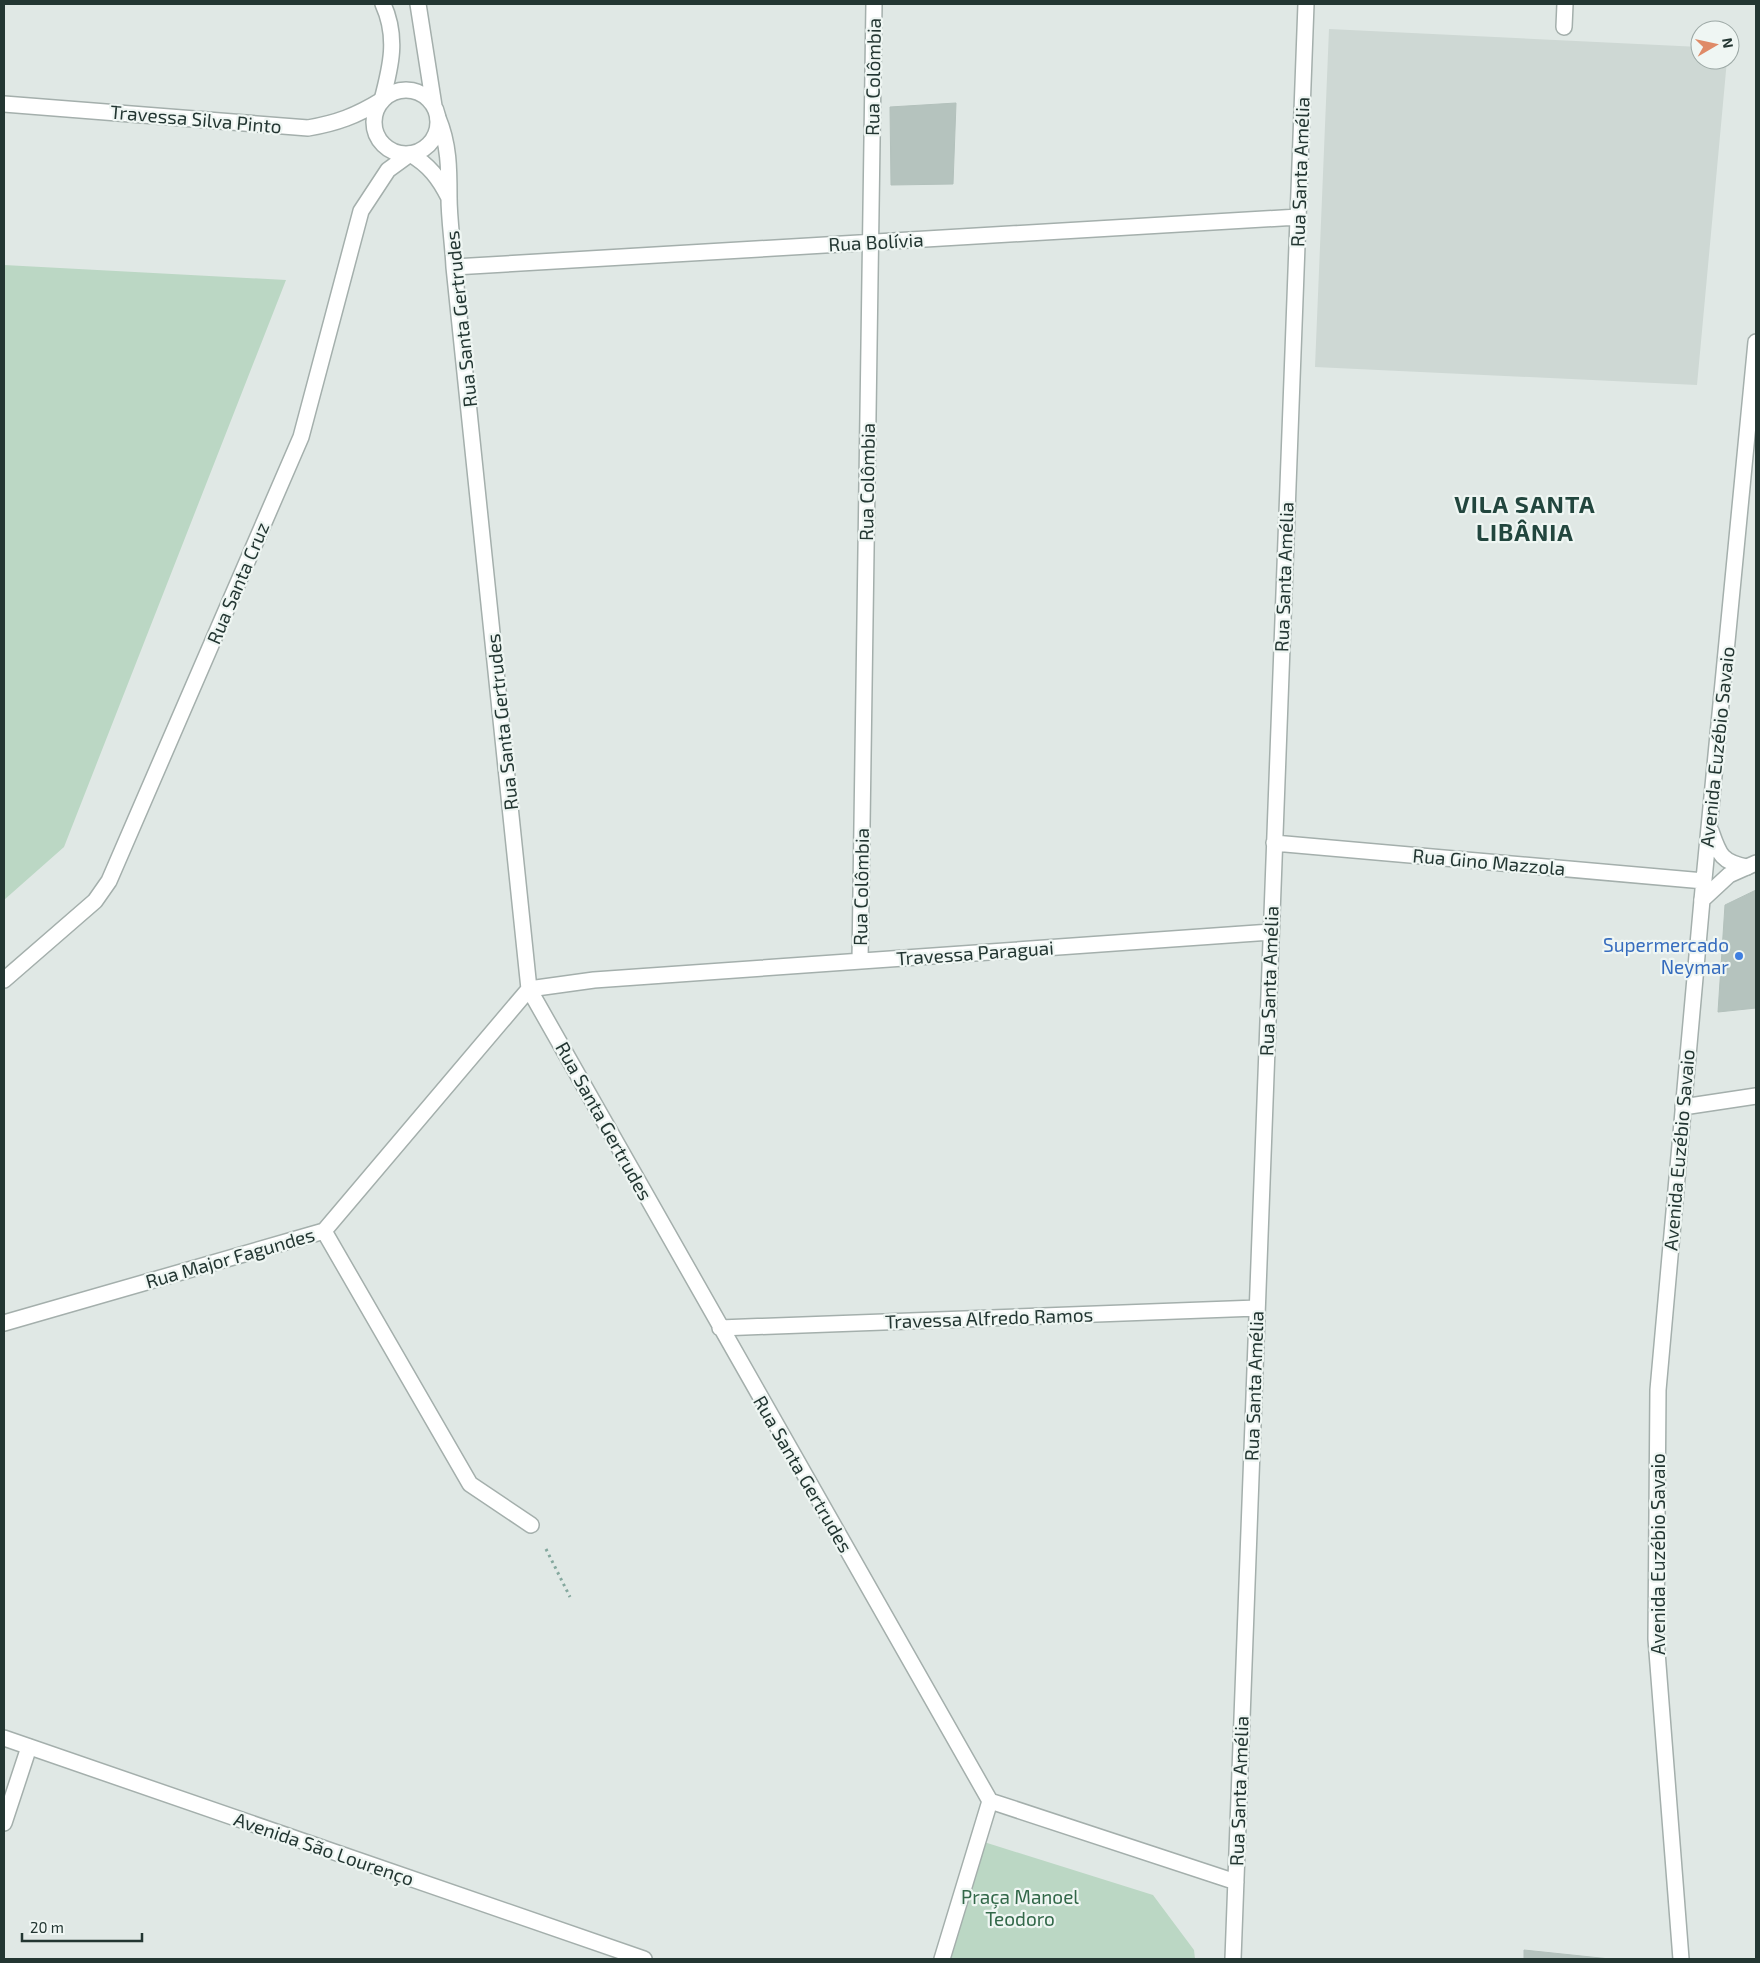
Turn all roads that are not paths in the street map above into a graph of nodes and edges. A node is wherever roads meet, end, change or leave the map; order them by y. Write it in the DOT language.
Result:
graph roads {
  1 [pos="383,4"];
  2 [pos="418,4"];
  3 [pos="874,4"];
  4 [pos="1306,4"];
  5 [pos="1565,4"];
  6 [pos="1564,27"];
  7 [pos="382,100"];
  8 [pos="4,104"];
  9 [pos="436,112"];
  10 [pos="410,154"];
  11 [pos="449,198"];
  12 [pos="1298,217"];
  13 [pos="870,242"];
  14 [pos="454,267"];
  15 [pos="1756,342"];
  16 [pos="1708,824"];
  17 [pos="1274,843"];
  18 [pos="1752,865"];
  19 [pos="1704,881"];
  20 [pos="1702,900"];
  21 [pos="1271,932"];
  22 [pos="860,961"];
  23 [pos="4,980"];
  24 [pos="529,989"];
  25 [pos="1756,1096"];
  26 [pos="1683,1108"];
  27 [pos="324,1231"];
  28 [pos="1257,1308"];
  29 [pos="4,1323"];
  30 [pos="720,1328"];
  31 [pos="531,1525"];
  32 [pos="4,1738"];
  33 [pos="30,1747"];
  34 [pos="990,1801"];
  35 [pos="4,1823"];
  36 [pos="1236,1882"];
  37 [pos="644,1959"];
  38 [pos="942,1959"];
  39 [pos="1233,1959"];
  40 [pos="1681,1959"];
  1 -- 7 [label="street"];
  2 -- 9 [label="street"];
  3 -- 13 [label="street, Rua Colômbia"];
  4 -- 12 [label="street, Rua Santa Amélia"];
  5 -- 6 [label="street"];
  7 -- 8 [label="street, Travessa Silva Pinto"];
  7 -- 9 [label="street"];
  7 -- 10 [label="street"];
  9 -- 10 [label="street"];
  9 -- 11 [label="street, Rua Santa Gertrudes"];
  10 -- 11 [label="street, Rua Santa Gertrudes"];
  10 -- 23 [label="street, Rua Santa Cruz"];
  11 -- 14 [label="street, Rua Santa Gertrudes"];
  12 -- 13 [label="street, Rua Bolívia"];
  12 -- 17 [label="street, Rua Santa Amélia"];
  13 -- 14 [label="street, Rua Bolívia"];
  13 -- 22 [label="street, Rua Colômbia"];
  14 -- 24 [label="street, Rua Santa Gertrudes"];
  15 -- 16 [label="street, Avenida Euzébio Savaio"];
  16 -- 18 [label="street"];
  16 -- 19 [label="street, Avenida Euzébio Savaio"];
  17 -- 19 [label="street, Rua Gino Mazzola"];
  17 -- 21 [label="street, Rua Santa Amélia"];
  18 -- 20 [label="street"];
  19 -- 20 [label="street, Avenida Euzébio Savaio"];
  20 -- 26 [label="street, Avenida Euzébio Savaio"];
  21 -- 22 [label="street, Travessa Paraguai"];
  21 -- 28 [label="street, Rua Santa Amélia"];
  22 -- 24 [label="street, Travessa Paraguai"];
  24 -- 27 [label="street, Rua Major Fagundes"];
  24 -- 30 [label="street, Rua Santa Gertrudes"];
  25 -- 26 [label="street"];
  26 -- 40 [label="street, Avenida Euzébio Savaio"];
  27 -- 29 [label="street, Rua Major Fagundes"];
  27 -- 31 [label="street"];
  28 -- 30 [label="street, Travessa Alfredo Ramos"];
  28 -- 36 [label="street, Rua Santa Amélia"];
  30 -- 34 [label="street, Rua Santa Gertrudes"];
  32 -- 33 [label="street, Avenida São Lourenço"];
  33 -- 35 [label="street"];
  33 -- 37 [label="street, Avenida São Lourenço"];
  34 -- 36 [label="street"];
  34 -- 38 [label="street"];
  36 -- 39 [label="street, Rua Santa Amélia"];
}
